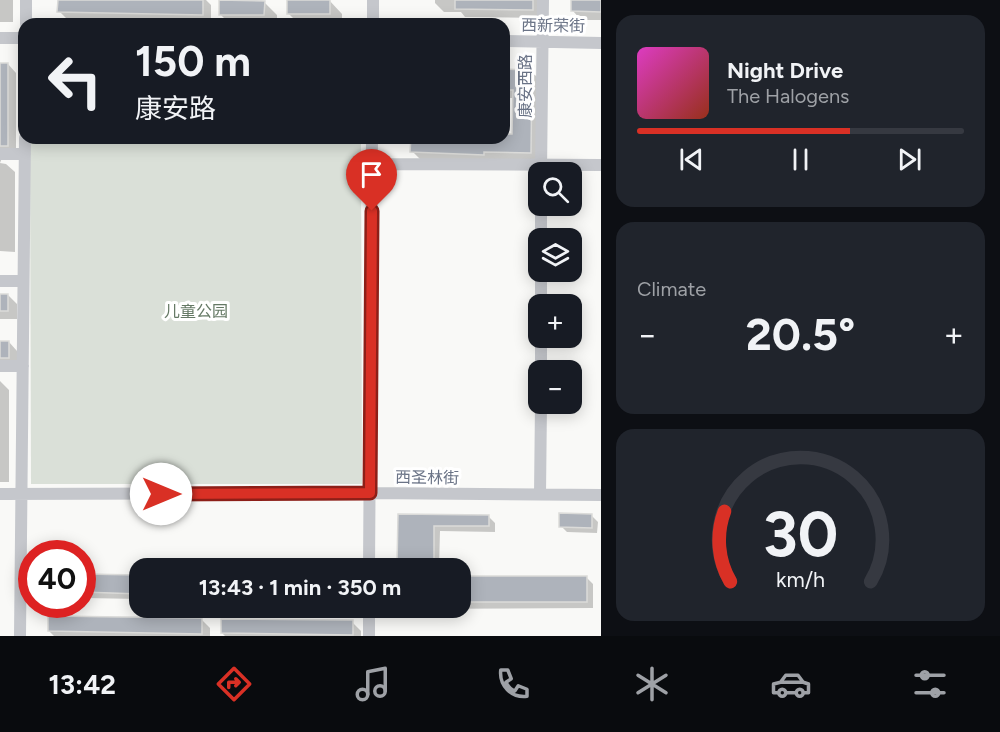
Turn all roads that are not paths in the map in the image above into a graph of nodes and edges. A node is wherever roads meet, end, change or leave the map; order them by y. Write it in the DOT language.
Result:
graph roads {
  1 [pos="26,0"];
  2 [pos="373,0"];
  3 [pos="543,0"];
  4 [pos="26,18"];
  5 [pos="373,18"];
  6 [pos="0,38"];
  7 [pos="18,38"];
  8 [pos="510,41"];
  9 [pos="542,42"];
  10 [pos="601,43"];
  11 [pos="25,144"];
  12 [pos="372,144"];
  13 [pos="0,154"];
  14 [pos="25,154"];
  15 [pos="542,162"];
  16 [pos="372,164"];
  17 [pos="601,165"];
  18 [pos="582,166"];
  19 [pos="528,169"];
  20 [pos="0,281"];
  21 [pos="24,281"];
  22 [pos="0,366"];
  23 [pos="23,366"];
  24 [pos="541,414"];
  25 [pos="370,493"];
  26 [pos="0,494"];
  27 [pos="21,494"];
  28 [pos="540,494"];
  29 [pos="601,495"];
  30 [pos="369,558"];
  31 [pos="369,618"];
  32 [pos="20,636"];
  33 [pos="369,636"];
  1 -- 4 [label="street"];
  2 -- 5 [label="street"];
  3 -- 9 [label="street, 康安西路"];
  6 -- 7 [label="street"];
  8 -- 9 [label="street, 西新荣街"];
  9 -- 10 [label="street, 西新荣街"];
  9 -- 15 [label="street, 康安西路"];
  11 -- 14 [label="street"];
  12 -- 16 [label="street"];
  13 -- 14 [label="street"];
  14 -- 21 [label="street"];
  16 -- 19 [label="street"];
  16 -- 25 [label="street"];
  17 -- 18 [label="street"];
  20 -- 21 [label="street"];
  21 -- 23 [label="street"];
  22 -- 23 [label="street"];
  23 -- 27 [label="street"];
  24 -- 28 [label="street"];
  25 -- 27 [label="street, 西圣林街"];
  25 -- 28 [label="street, 西圣林街"];
  25 -- 30 [label="street"];
  26 -- 27 [label="street, 西圣林街"];
  27 -- 32 [label="street"];
  28 -- 29 [label="street, 西圣林街"];
  31 -- 33 [label="street"];
}
